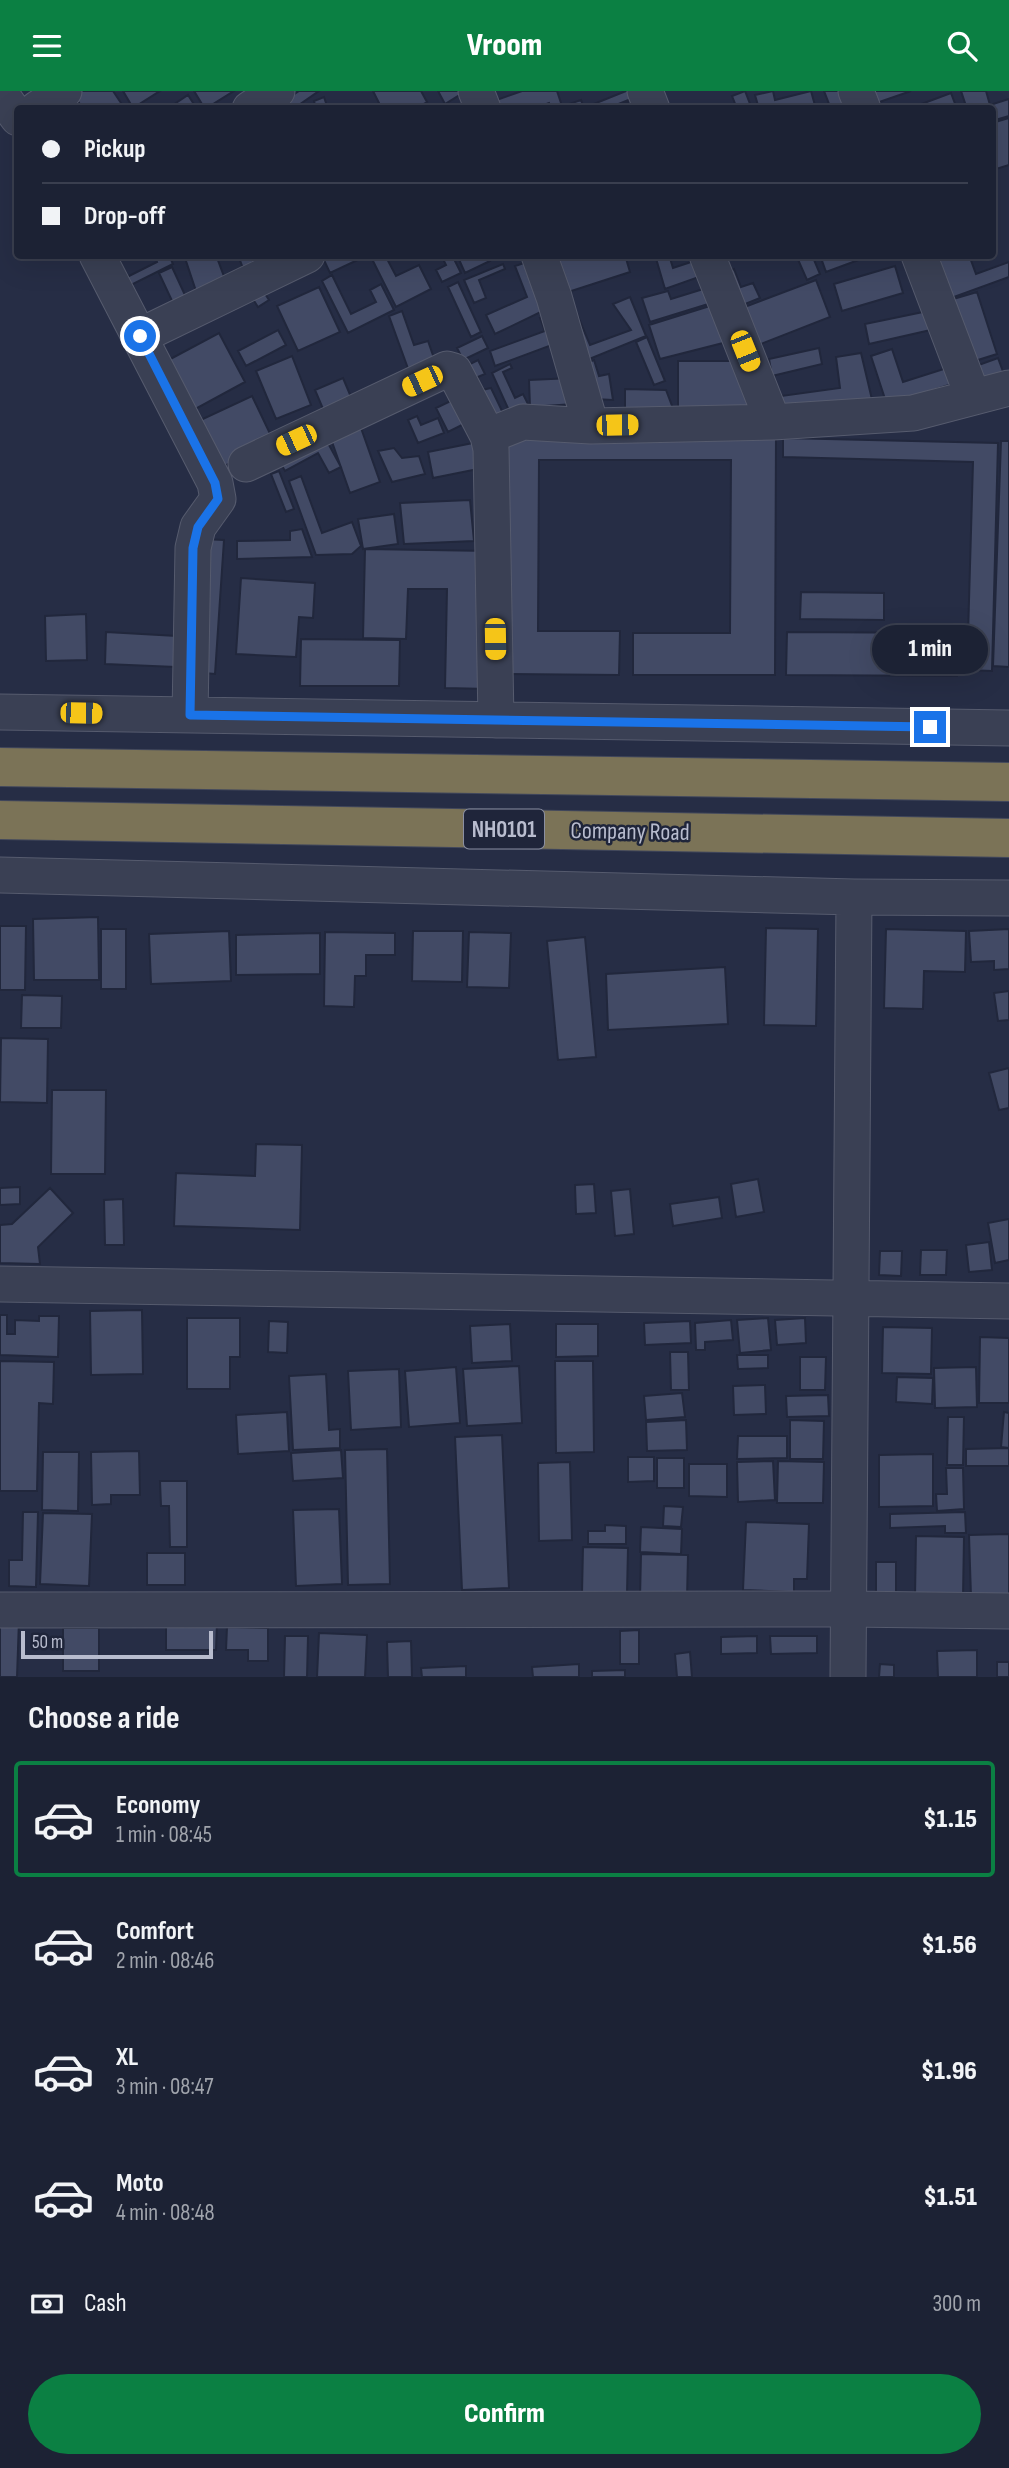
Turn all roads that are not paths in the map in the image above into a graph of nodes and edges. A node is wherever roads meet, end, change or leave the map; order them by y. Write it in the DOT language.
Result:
graph roads {
  1 [pos="64,91"];
  2 [pos="277,91"];
  3 [pos="0,93"];
  4 [pos="43,105"];
  5 [pos="256,105"];
  6 [pos="14,112"];
  7 [pos="99,259"];
  8 [pos="299,259"];
  9 [pos="540,259"];
  10 [pos="709,259"];
  11 [pos="921,259"];
  12 [pos="140,336"];
  13 [pos="1009,388"];
  14 [pos="974,397"];
  15 [pos="773,422"];
  16 [pos="591,426"];
  17 [pos="488,436"];
  18 [pos="246,464"];
  19 [pos="0,712"];
  20 [pos="190,715"];
  21 [pos="496,720"];
  22 [pos="1009,728"];
  23 [pos="0,767"];
  24 [pos="1009,782"];
  25 [pos="0,820"];
  26 [pos="1009,838"];
  27 [pos="0,875"];
  28 [pos="854,897"];
  29 [pos="1009,898"];
  30 [pos="0,1284"];
  31 [pos="851,1299"];
  32 [pos="1009,1301"];
  33 [pos="847,1609"];
  34 [pos="0,1610"];
  35 [pos="1009,1611"];
  36 [pos="848,1677"];
  1 -- 4 [label="street"];
  2 -- 5 [label="street"];
  3 -- 6 [label="street"];
  7 -- 12 [label="street"];
  8 -- 12 [label="street"];
  9 -- 16 [label="street"];
  10 -- 15 [label="street"];
  11 -- 14 [label="street"];
  12 -- 20 [label="street"];
  13 -- 14 [label="street"];
  14 -- 15 [label="street"];
  15 -- 16 [label="street"];
  16 -- 17 [label="street"];
  17 -- 18 [label="street"];
  17 -- 21 [label="street"];
  19 -- 20 [label="street"];
  20 -- 21 [label="street"];
  21 -- 22 [label="street"];
  23 -- 24 [label="highway, NH0101"];
  25 -- 26 [label="highway, Company Road / NH0101"];
  27 -- 28 [label="street"];
  28 -- 29 [label="street"];
  28 -- 31 [label="street"];
  30 -- 31 [label="street"];
  31 -- 32 [label="street"];
  31 -- 33 [label="street"];
  33 -- 34 [label="street"];
  33 -- 35 [label="street"];
  33 -- 36 [label="street"];
}
